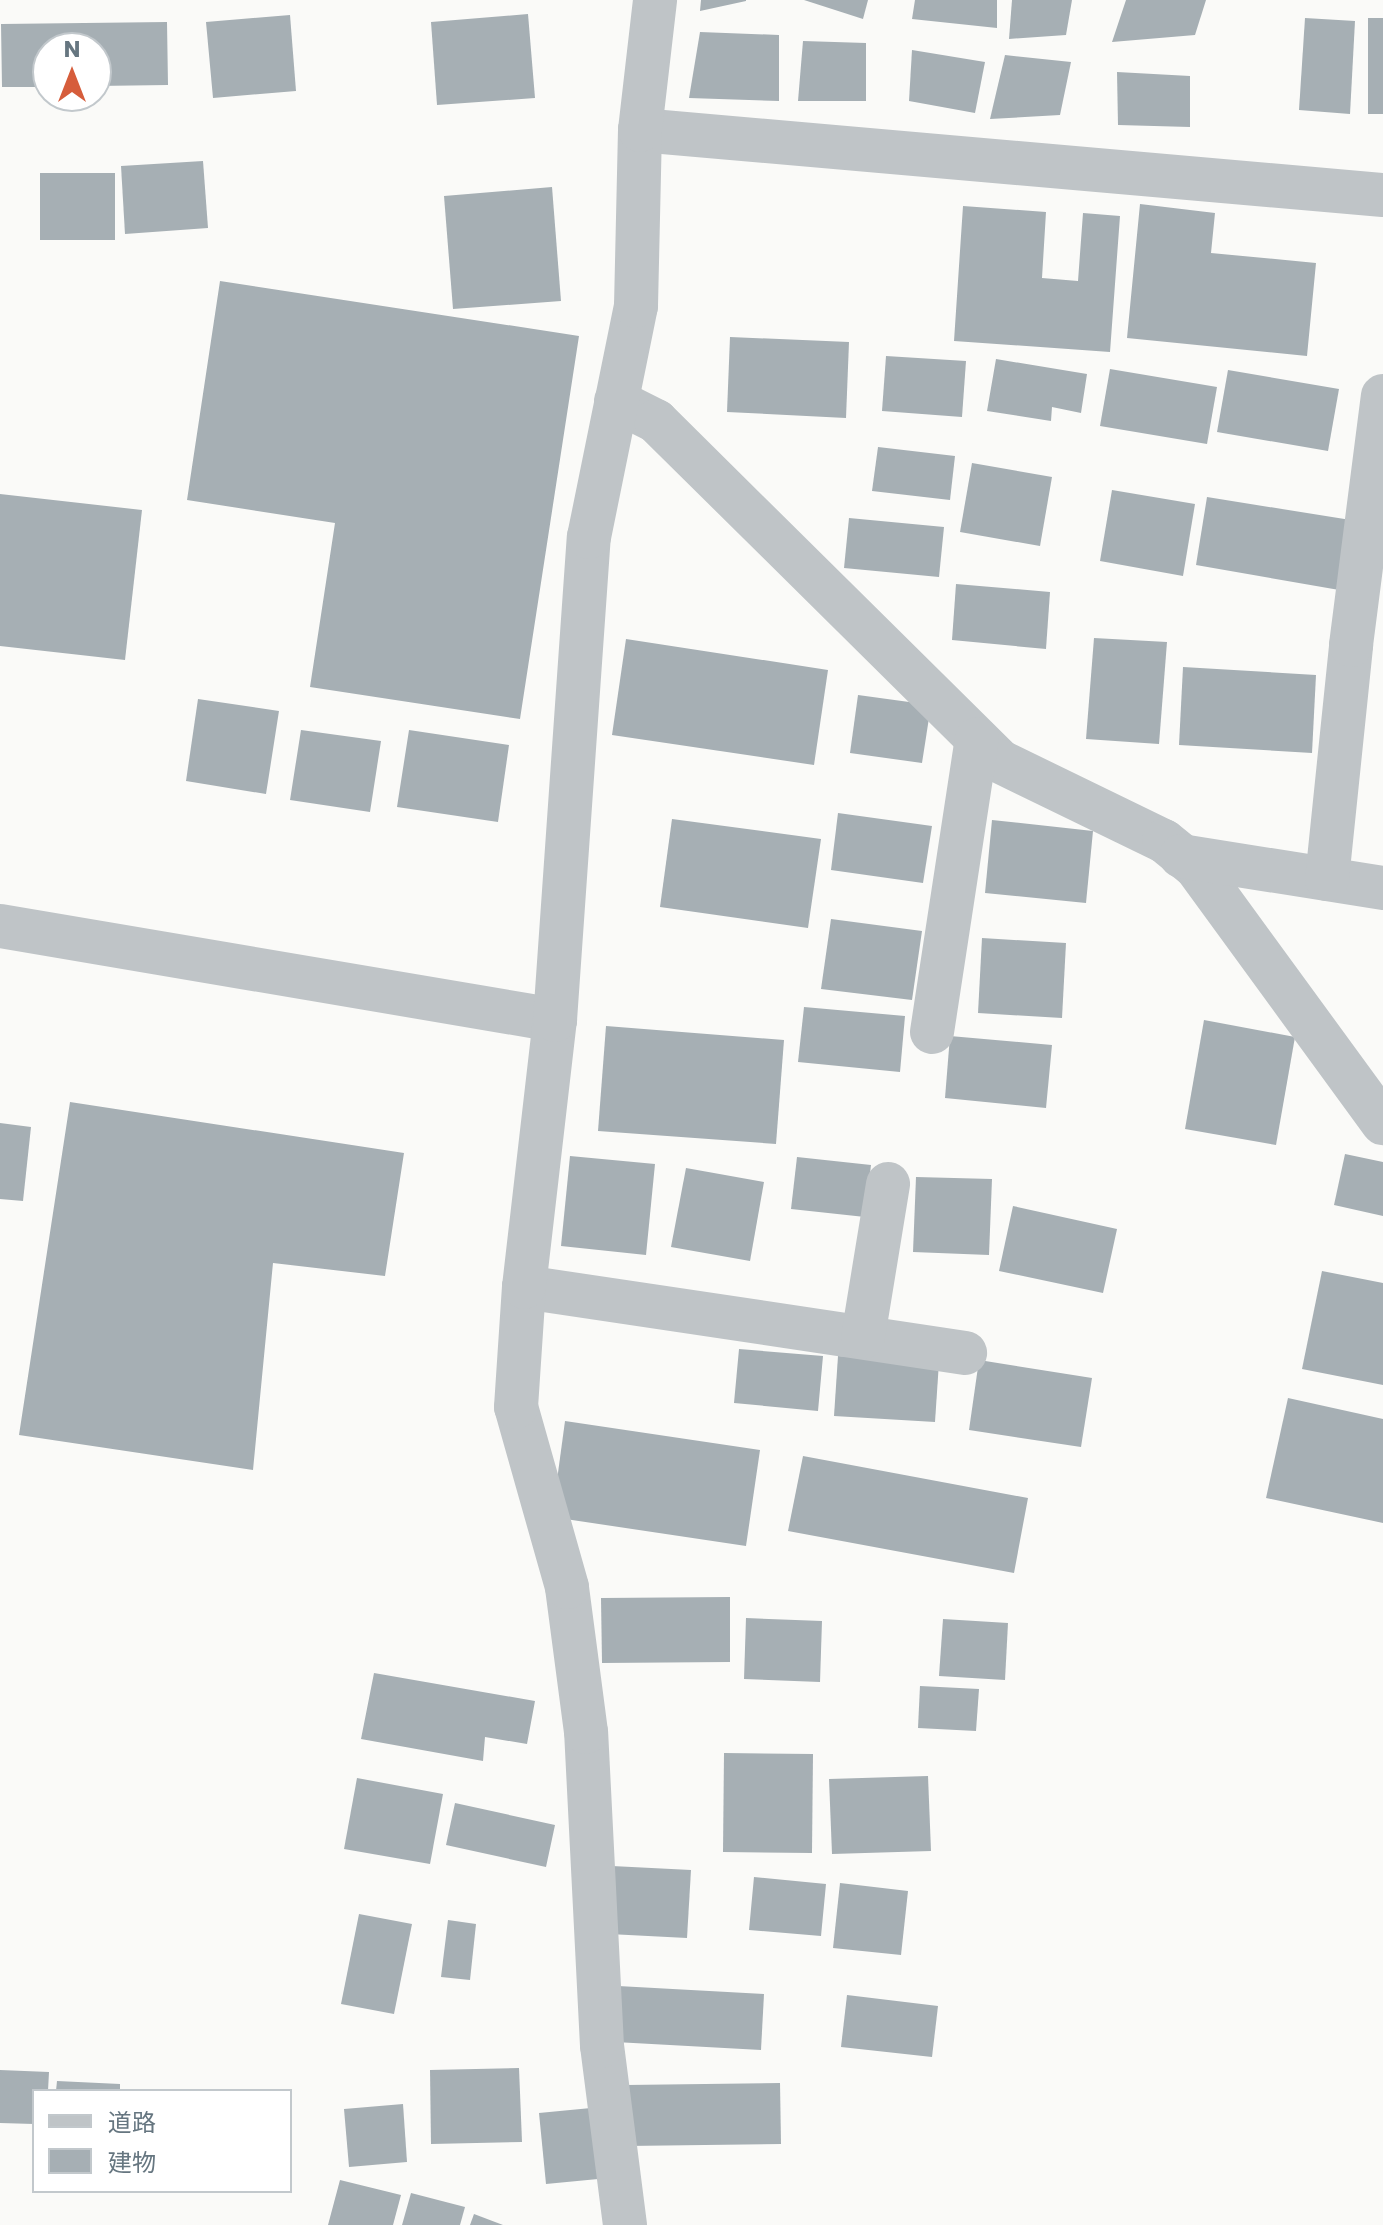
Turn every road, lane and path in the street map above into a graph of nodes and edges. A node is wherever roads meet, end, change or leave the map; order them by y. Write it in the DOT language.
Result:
graph roads {
  1 [pos="655,0"];
  2 [pos="640,130"];
  3 [pos="1383,195"];
  4 [pos="1383,396"];
  5 [pos="616,401"];
  6 [pos="977,739"];
  7 [pos="1181,856"];
  8 [pos="1327,879"];
  9 [pos="1383,888"];
  10 [pos="0,926"];
  11 [pos="555,1020"];
  12 [pos="932,1032"];
  13 [pos="1383,1123"];
  14 [pos="888,1184"];
  15 [pos="524,1287"];
  16 [pos="863,1337"];
  17 [pos="965,1353"];
  18 [pos="625,2225"];
  1 -- 2 [label="street"];
  2 -- 3 [label="street"];
  2 -- 5 [label="street"];
  4 -- 8 [label="street"];
  5 -- 6 [label="street"];
  5 -- 11 [label="street"];
  6 -- 7 [label="street"];
  6 -- 12 [label="street"];
  7 -- 8 [label="street"];
  7 -- 13 [label="street"];
  8 -- 9 [label="street"];
  10 -- 11 [label="street"];
  11 -- 15 [label="street"];
  14 -- 16 [label="street"];
  15 -- 16 [label="street"];
  15 -- 18 [label="street"];
  16 -- 17 [label="street"];
}
